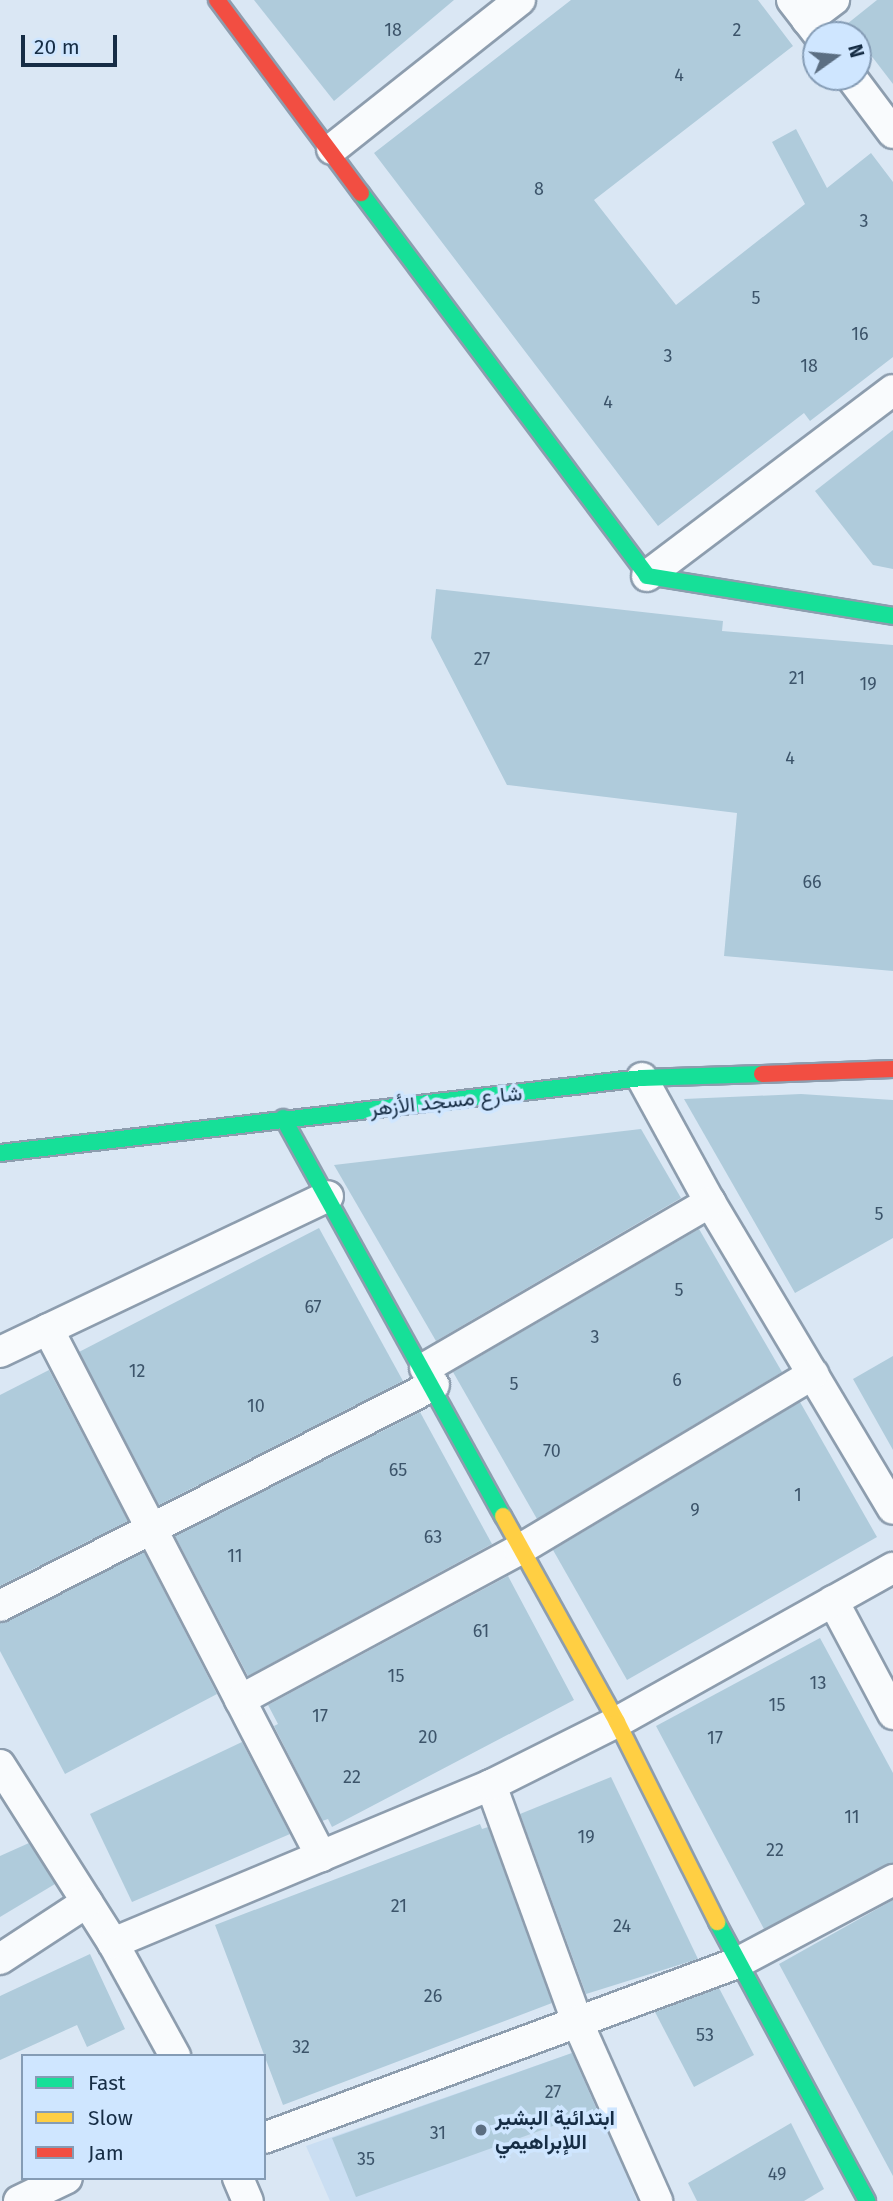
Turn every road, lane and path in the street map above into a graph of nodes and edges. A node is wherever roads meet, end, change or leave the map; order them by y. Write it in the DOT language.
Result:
graph roads {
  1 [pos="217,0"];
  2 [pos="520,0"];
  3 [pos="834,0"];
  4 [pos="806,18"];
  5 [pos="862,91"];
  6 [pos="893,133"];
  7 [pos="332,149"];
  8 [pos="893,390"];
  9 [pos="647,576"];
  10 [pos="893,616"];
  11 [pos="893,1069"];
  12 [pos="642,1078"];
  13 [pos="283,1118"];
  14 [pos="0,1153"];
  15 [pos="328,1196"];
  16 [pos="710,1202"];
  17 [pos="48,1329"];
  18 [pos="0,1352"];
  19 [pos="813,1374"];
  20 [pos="430,1376"];
  21 [pos="893,1509"];
  22 [pos="152,1529"];
  23 [pos="519,1550"];
  24 [pos="893,1568"];
  25 [pos="832,1601"];
  26 [pos="0,1606"];
  27 [pos="240,1700"];
  28 [pos="893,1714"];
  29 [pos="617,1722"];
  30 [pos="2,1773"];
  31 [pos="491,1785"];
  32 [pos="321,1856"];
  33 [pos="893,1880"];
  34 [pos="87,1902"];
  35 [pos="113,1943"];
  36 [pos="0,1959"];
  37 [pos="737,1964"];
  38 [pos="577,2021"];
  39 [pos="174,2054"];
  40 [pos="266,2137"];
  41 [pos="64,2180"];
  42 [pos="239,2180"];
  43 [pos="19,2201"];
  44 [pos="248,2201"];
  45 [pos="657,2201"];
  46 [pos="867,2201"];
  1 -- 7 [label="street"];
  2 -- 7 [label="street"];
  3 -- 4 [label="street"];
  5 -- 6 [label="street"];
  7 -- 9 [label="street"];
  8 -- 9 [label="street"];
  9 -- 10 [label="street"];
  11 -- 12 [label="street, شارع مسجد الأزهر"];
  12 -- 13 [label="street, شارع مسجد الأزهر"];
  12 -- 16 [label="street"];
  13 -- 14 [label="street, شارع مسجد الأزهر"];
  13 -- 15 [label="street"];
  15 -- 17 [label="street"];
  15 -- 20 [label="street"];
  16 -- 19 [label="street"];
  16 -- 20 [label="street"];
  17 -- 18 [label="street"];
  17 -- 22 [label="street"];
  19 -- 21 [label="street"];
  19 -- 23 [label="street"];
  20 -- 22 [label="street"];
  20 -- 23 [label="street"];
  22 -- 26 [label="street"];
  22 -- 27 [label="street"];
  23 -- 27 [label="street"];
  23 -- 29 [label="street"];
  24 -- 25 [label="street"];
  25 -- 28 [label="street"];
  25 -- 29 [label="street"];
  27 -- 32 [label="street"];
  29 -- 31 [label="street"];
  29 -- 37 [label="street"];
  30 -- 34 [label="street"];
  31 -- 32 [label="street"];
  31 -- 38 [label="street"];
  32 -- 35 [label="street"];
  33 -- 37 [label="street"];
  34 -- 35 [label="street"];
  34 -- 36 [label="street"];
  35 -- 39 [label="street"];
  37 -- 38 [label="street"];
  37 -- 46 [label="street"];
  38 -- 40 [label="street"];
  38 -- 45 [label="street"];
  41 -- 43 [label="street"];
  42 -- 44 [label="street"];
}
